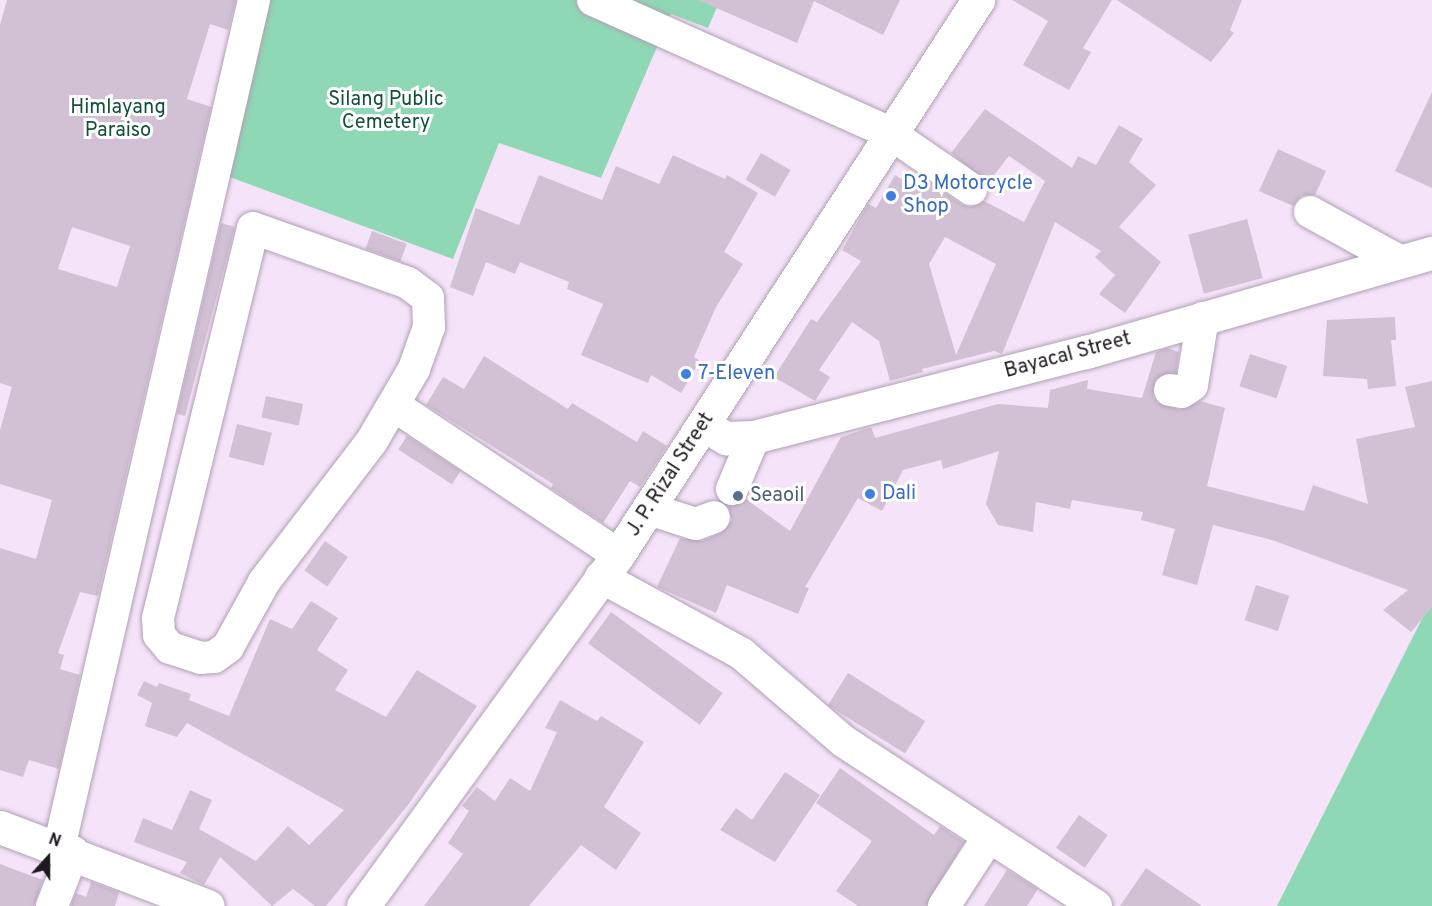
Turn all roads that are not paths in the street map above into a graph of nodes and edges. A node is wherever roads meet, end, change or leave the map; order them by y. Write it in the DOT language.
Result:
graph roads {
  1 [pos="254,0"];
  2 [pos="593,0"];
  3 [pos="968,3"];
  4 [pos="888,132"];
  5 [pos="971,189"];
  6 [pos="1310,212"];
  7 [pos="1432,253"];
  8 [pos="1399,261"];
  9 [pos="1203,318"];
  10 [pos="1170,390"];
  11 [pos="395,406"];
  12 [pos="704,426"];
  13 [pos="754,437"];
  14 [pos="732,489"];
  15 [pos="649,509"];
  16 [pos="714,517"];
  17 [pos="610,566"];
  18 [pos="0,827"];
  19 [pos="988,838"];
  20 [pos="66,850"];
  21 [pos="1087,903"];
  22 [pos="52,906"];
  23 [pos="208,906"];
  24 [pos="363,906"];
  25 [pos="944,906"];
  1 -- 20 [label="street"];
  2 -- 4 [label="street"];
  3 -- 4 [label="main road, J. P. Rizal Street"];
  4 -- 5 [label="street"];
  4 -- 12 [label="main road, J. P. Rizal Street"];
  6 -- 8 [label="street"];
  7 -- 8 [label="main road, Bayacal Street"];
  8 -- 9 [label="main road, Bayacal Street"];
  9 -- 10 [label="street"];
  9 -- 13 [label="main road, Bayacal Street"];
  11 -- 11 [label="street"];
  11 -- 17 [label="street"];
  12 -- 13 [label="main road, Bayacal Street"];
  12 -- 15 [label="main road, J. P. Rizal Street"];
  13 -- 14 [label="street"];
  15 -- 16 [label="street"];
  15 -- 17 [label="main road, J. P. Rizal Street"];
  17 -- 19 [label="street"];
  17 -- 24 [label="main road, J. P. Rizal Street"];
  18 -- 20 [label="main road"];
  19 -- 21 [label="street"];
  19 -- 25 [label="street"];
  20 -- 22 [label="street"];
  20 -- 23 [label="main road"];
}
